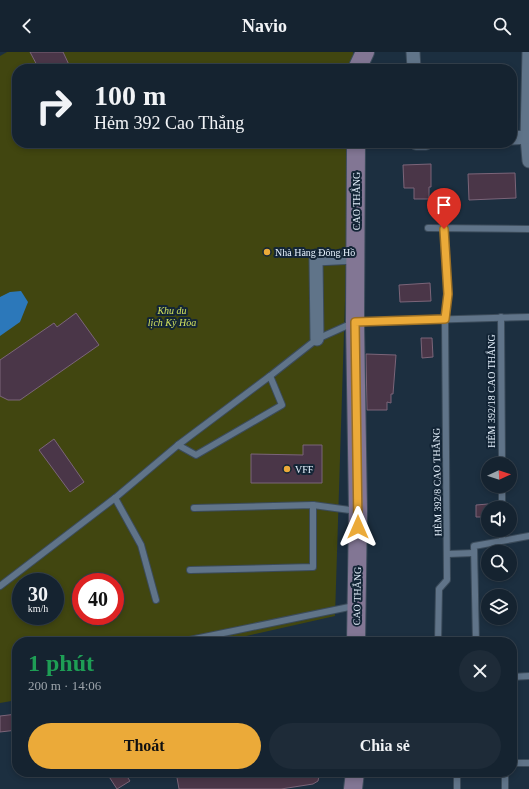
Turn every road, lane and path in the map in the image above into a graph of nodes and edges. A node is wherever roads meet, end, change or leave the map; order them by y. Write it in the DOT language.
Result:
graph roads {
  1 [pos="365,52"];
  2 [pos="413,52"];
  3 [pos="529,52"];
  4 [pos="359,64"];
  5 [pos="414,64"];
  6 [pos="528,137"];
  7 [pos="517,138"];
  8 [pos="356,148"];
  9 [pos="529,161"];
  10 [pos="428,228"];
  11 [pos="444,229"];
  12 [pos="529,229"];
  13 [pos="355,257"];
  14 [pos="529,316"];
  15 [pos="501,317"];
  16 [pos="445,319"];
  17 [pos="355,322"];
  18 [pos="317,338"];
  19 [pos="270,376"];
  20 [pos="178,445"];
  21 [pos="502,457"];
  22 [pos="115,498"];
  23 [pos="313,505"];
  24 [pos="194,508"];
  25 [pos="358,511"];
  26 [pos="529,536"];
  27 [pos="502,540"];
  28 [pos="473,553"];
  29 [pos="448,554"];
  30 [pos="190,570"];
  31 [pos="0,586"];
  32 [pos="156,600"];
  33 [pos="357,605"];
  34 [pos="204,637"];
  35 [pos="356,637"];
  36 [pos="438,637"];
  37 [pos="476,637"];
  38 [pos="529,676"];
  39 [pos="517,677"];
  40 [pos="529,763"];
  41 [pos="517,764"];
  42 [pos="354,777"];
  43 [pos="457,777"];
  44 [pos="505,777"];
  45 [pos="353,789"];
  46 [pos="457,789"];
  47 [pos="505,789"];
  1 -- 4 [label="street"];
  2 -- 5 [label="street"];
  3 -- 6 [label="street"];
  6 -- 7 [label="street"];
  6 -- 9 [label="street"];
  8 -- 13 [label="street, CAO THẮNG"];
  10 -- 11 [label="lane"];
  11 -- 12 [label="lane"];
  11 -- 16 [label="lane, HẺM 392/8 CAO THẮNG"];
  13 -- 17 [label="street, CAO THẮNG"];
  13 -- 18 [label="street"];
  14 -- 15 [label="lane"];
  15 -- 16 [label="lane"];
  15 -- 21 [label="lane, HẺM 392/18 CAO THẮNG"];
  16 -- 17 [label="lane"];
  16 -- 29 [label="lane, HẺM 392/8 CAO THẮNG"];
  17 -- 18 [label="lane"];
  17 -- 25 [label="street, CAO THẮNG"];
  18 -- 19 [label="lane"];
  19 -- 20 [label="lane"];
  19 -- 20 [label="lane"];
  20 -- 22 [label="lane"];
  22 -- 31 [label="lane"];
  22 -- 32 [label="lane"];
  23 -- 24 [label="lane"];
  23 -- 25 [label="lane"];
  23 -- 30 [label="lane"];
  25 -- 33 [label="street, CAO THẮNG"];
  26 -- 27 [label="lane"];
  27 -- 28 [label="lane"];
  28 -- 29 [label="lane"];
  28 -- 37 [label="lane"];
  29 -- 36 [label="lane, HẺM 392/8 CAO THẮNG"];
  33 -- 34 [label="lane"];
  33 -- 35 [label="street, CAO THẮNG"];
  38 -- 39 [label="lane"];
  40 -- 41 [label="lane"];
  42 -- 45 [label="street"];
  43 -- 46 [label="lane"];
  44 -- 47 [label="lane"];
}
